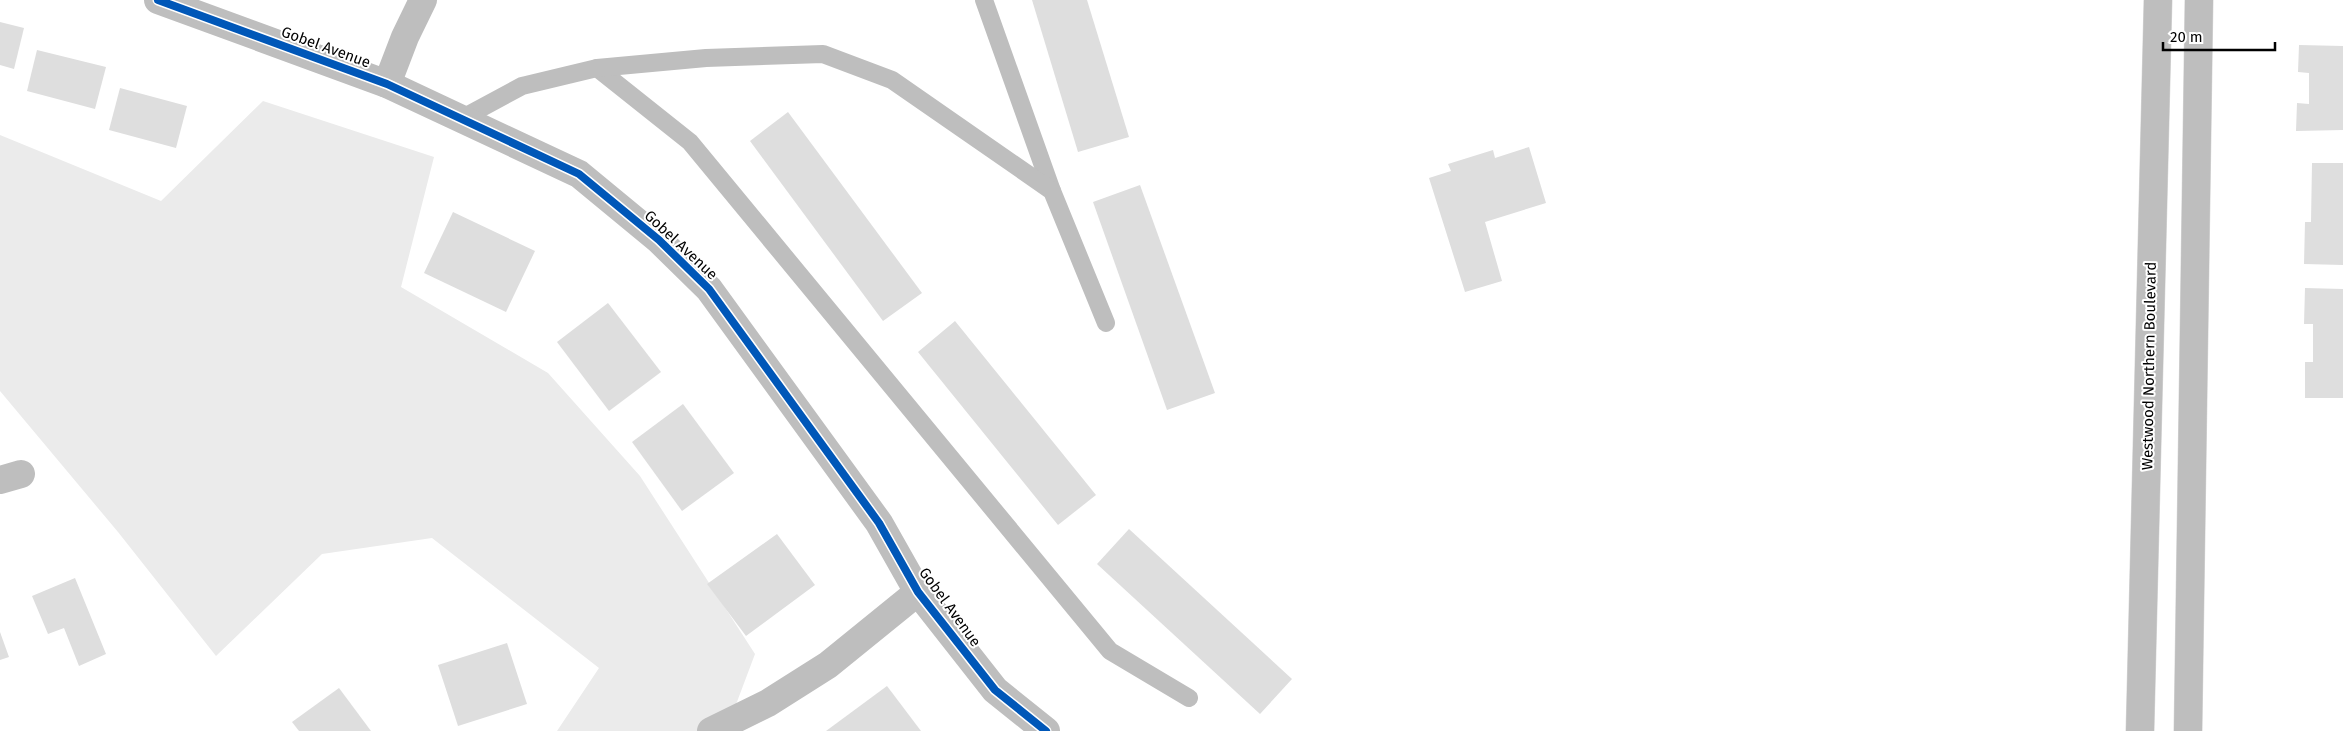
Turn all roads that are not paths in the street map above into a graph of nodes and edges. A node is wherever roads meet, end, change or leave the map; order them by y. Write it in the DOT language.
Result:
graph roads {
  1 [pos="158,0"];
  2 [pos="423,0"];
  3 [pos="984,0"];
  4 [pos="2158,0"];
  5 [pos="2200,0"];
  6 [pos="597,68"];
  7 [pos="387,84"];
  8 [pos="459,120"];
  9 [pos="1052,192"];
  10 [pos="1106,323"];
  11 [pos="918,592"];
  12 [pos="1189,698"];
  13 [pos="711,731"];
  14 [pos="1046,731"];
  15 [pos="2140,731"];
  16 [pos="2188,731"];
  1 -- 7 [label="street, Gobel Avenue"];
  2 -- 7 [label="street"];
  3 -- 9 [label="lane"];
  4 -- 15 [label="street, Westwood Northern Boulevard"];
  5 -- 16 [label="street"];
  6 -- 8 [label="lane"];
  6 -- 9 [label="lane"];
  6 -- 12 [label="lane"];
  7 -- 8 [label="street, Gobel Avenue"];
  8 -- 11 [label="street, Gobel Avenue"];
  9 -- 10 [label="lane"];
  11 -- 13 [label="street"];
  11 -- 14 [label="street, Gobel Avenue"];
}
